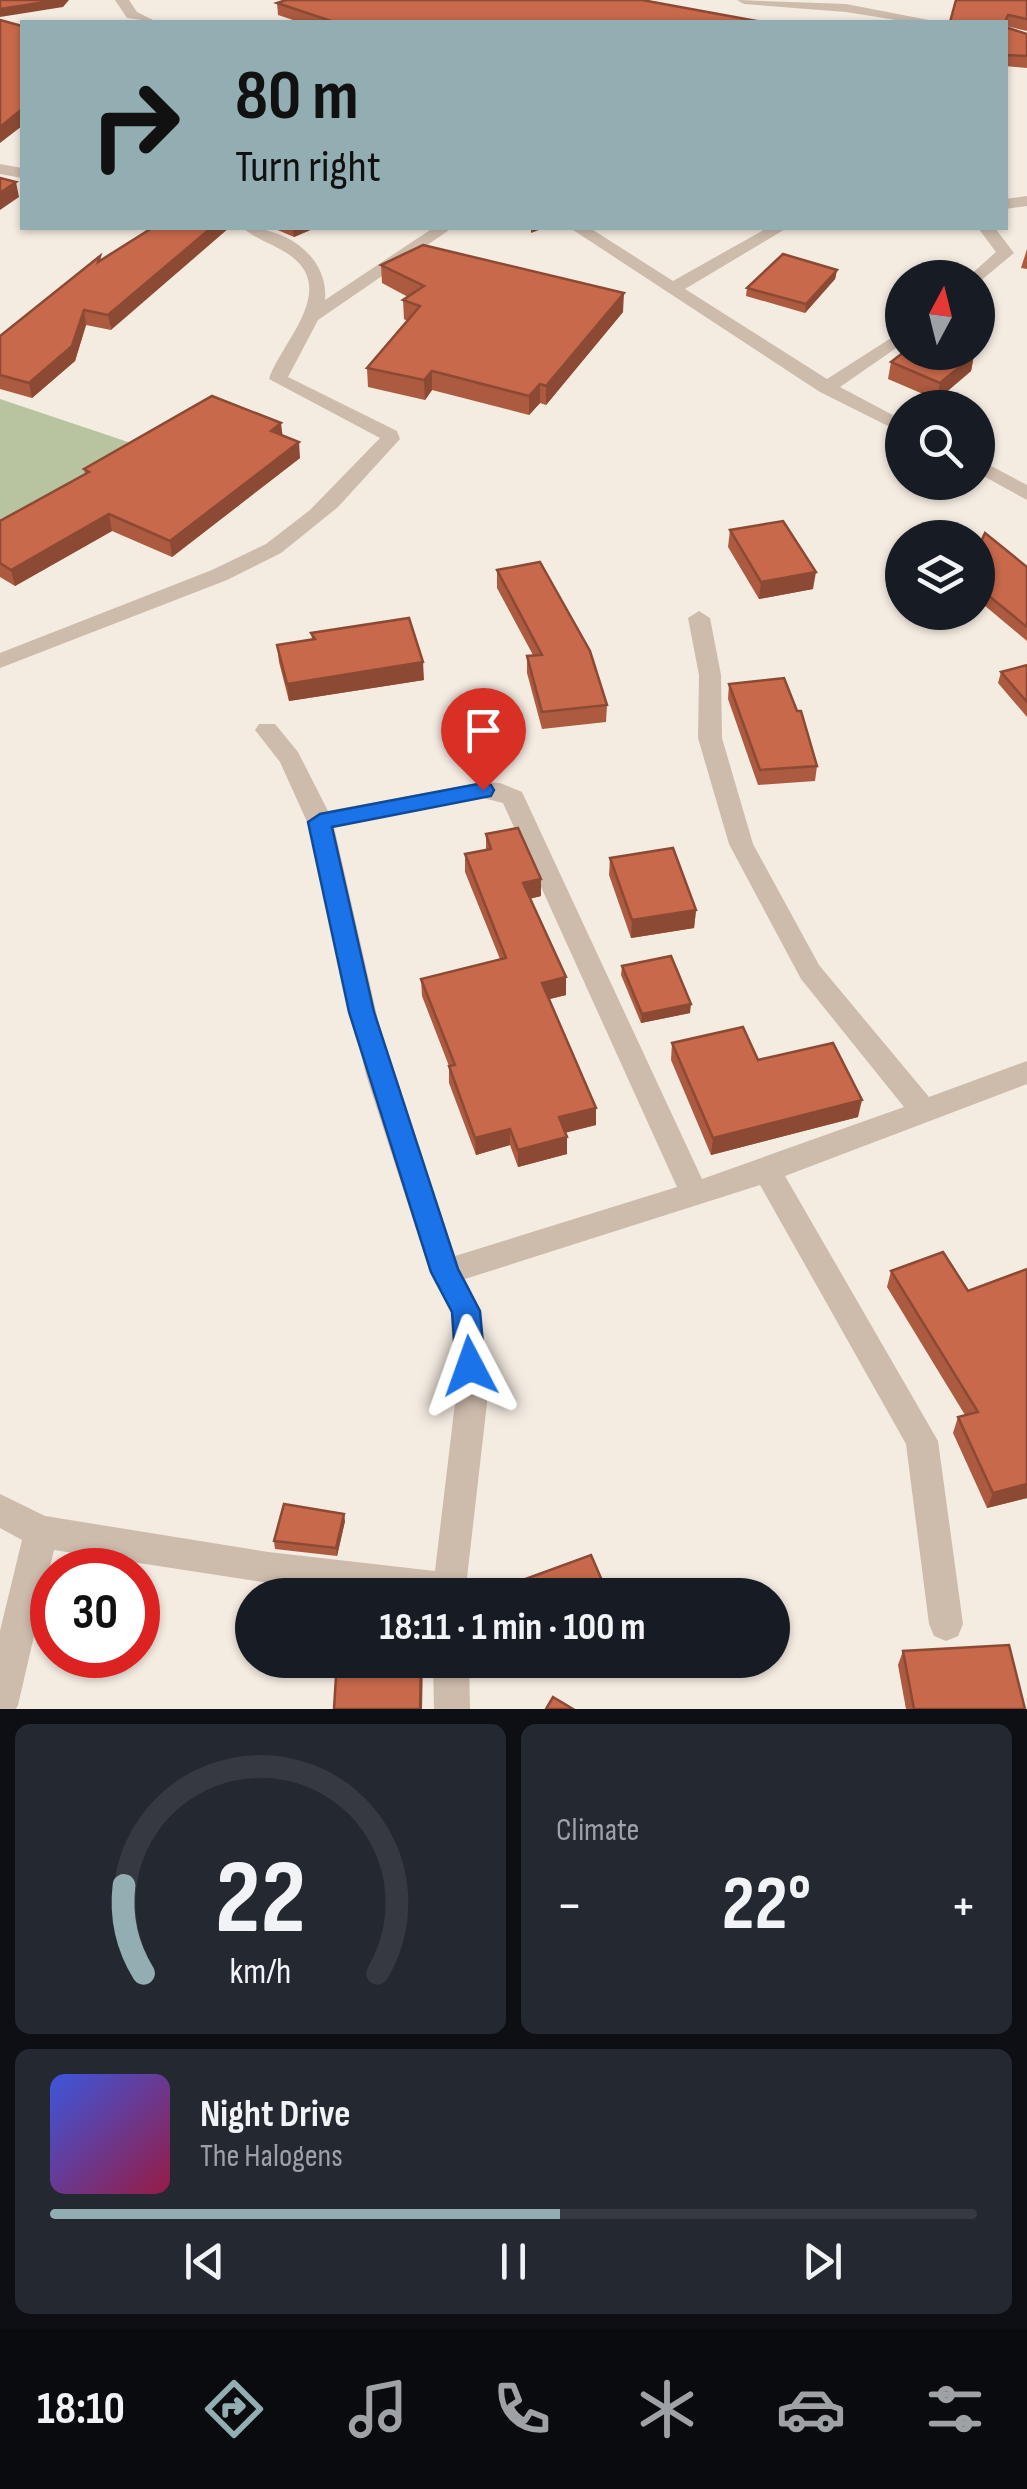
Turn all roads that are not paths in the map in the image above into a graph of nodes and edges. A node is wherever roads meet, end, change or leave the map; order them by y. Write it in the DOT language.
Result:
graph roads {
  1 [pos="122,0"];
  2 [pos="744,0"];
  3 [pos="130,19"];
  4 [pos="909,20"];
  5 [pos="257,230"];
  6 [pos="441,230"];
  7 [pos="582,230"];
  8 [pos="776,230"];
  9 [pos="988,230"];
  10 [pos="995,261"];
  11 [pos="675,287"];
  12 [pos="314,316"];
  13 [pos="885,348"];
  14 [pos="827,388"];
  15 [pos="885,418"];
  16 [pos="995,476"];
  17 [pos="1027,494"];
  18 [pos="699,618"];
  19 [pos="0,661"];
  20 [pos="267,730"];
  21 [pos="320,822"];
  22 [pos="1027,1072"];
  23 [pos="926,1112"];
  24 [pos="767,1171"];
  25 [pos="693,1191"];
  26 [pos="445,1272"];
  27 [pos="0,1510"];
  28 [pos="41,1532"];
  29 [pos="339,1578"];
  30 [pos="452,1578"];
  31 [pos="946,1624"];
  32 [pos="452,1678"];
  33 [pos="0,1705"];
  34 [pos="452,1709"];
  1 -- 3 [label="street"];
  2 -- 4 [label="street"];
  5 -- 12 [label="street"];
  6 -- 12 [label="street"];
  7 -- 11 [label="street"];
  8 -- 11 [label="street"];
  9 -- 10 [label="street"];
  11 -- 14 [label="street"];
  12 -- 19 [label="street"];
  13 -- 14 [label="street"];
  14 -- 15 [label="street"];
  16 -- 17 [label="street"];
  18 -- 23 [label="street"];
  20 -- 21 [label="street"];
  21 -- 25 [label="street"];
  21 -- 26 [label="street"];
  22 -- 23 [label="street"];
  23 -- 24 [label="street"];
  24 -- 25 [label="street"];
  24 -- 31 [label="street"];
  25 -- 26 [label="street"];
  26 -- 30 [label="street"];
  27 -- 28 [label="street"];
  28 -- 29 [label="street"];
  28 -- 33 [label="street"];
  32 -- 34 [label="street"];
}
